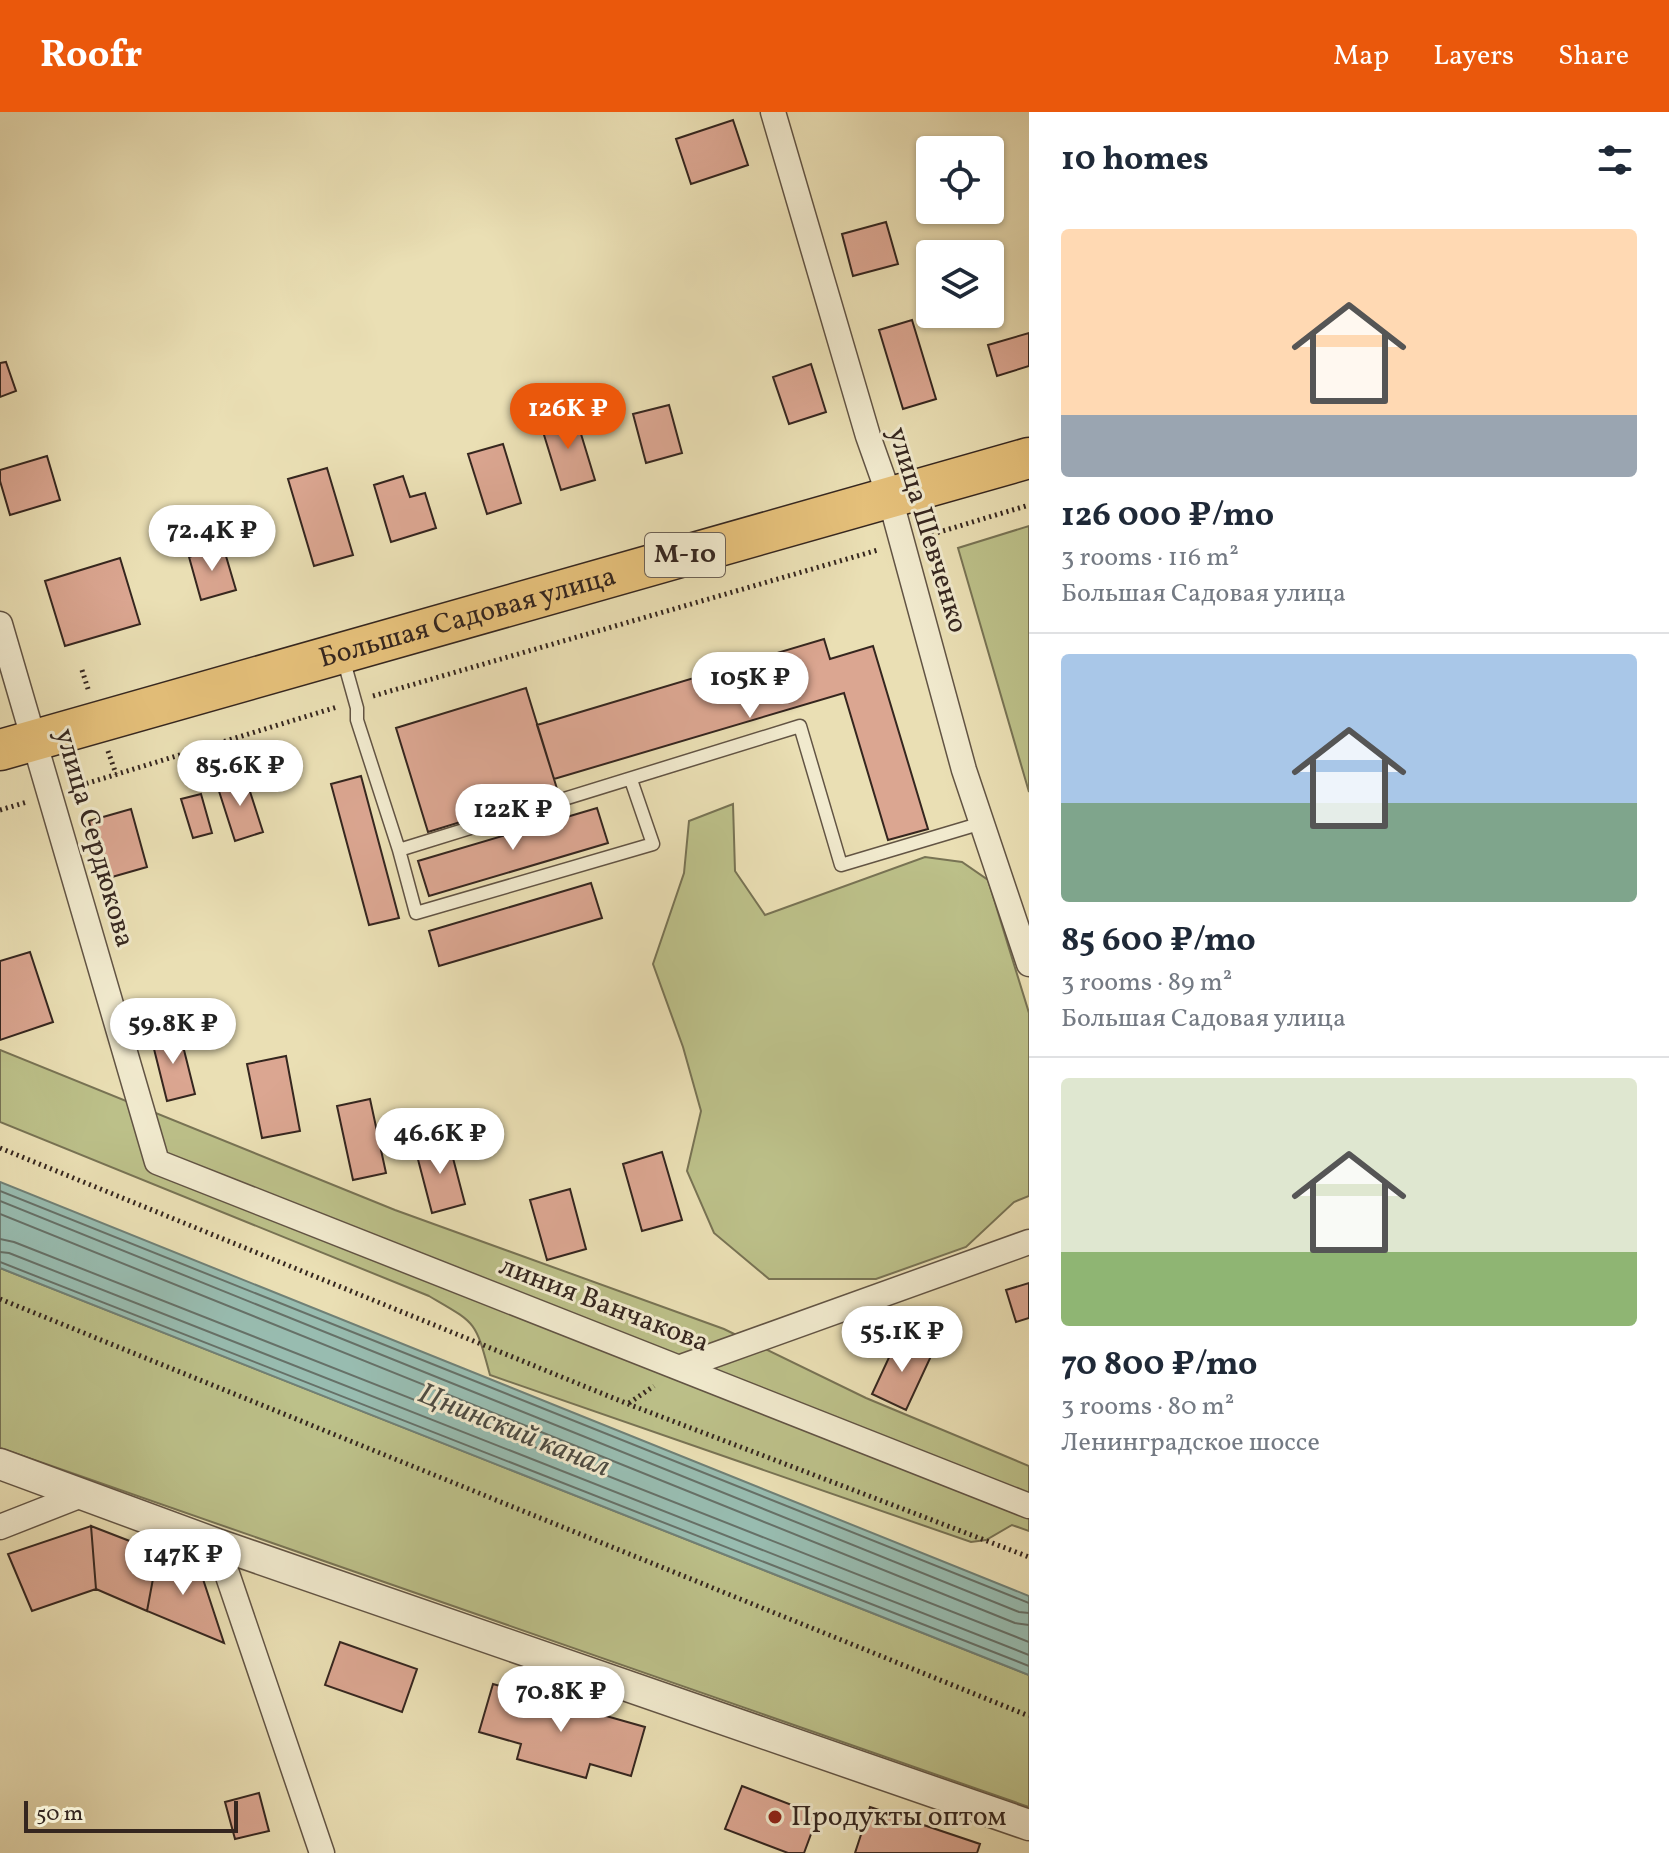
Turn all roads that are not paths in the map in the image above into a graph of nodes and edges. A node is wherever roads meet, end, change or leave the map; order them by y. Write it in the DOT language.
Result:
graph roads {
  1 [pos="773,112"];
  2 [pos="1029,458"];
  3 [pos="890,498"];
  4 [pos="0,624"];
  5 [pos="341,651"];
  6 [pos="17,744"];
  7 [pos="631,780"];
  8 [pos="982,823"];
  9 [pos="399,850"];
  10 [pos="1029,964"];
  11 [pos="157,1162"];
  12 [pos="1029,1242"];
  13 [pos="681,1367"];
  14 [pos="0,1464"];
  15 [pos="84,1494"];
  16 [pos="1029,1506"];
  17 [pos="0,1527"];
  18 [pos="217,1544"];
  19 [pos="1029,1825"];
  20 [pos="322,1853"];
  1 -- 3 [label="street, улица Шевченко"];
  2 -- 3 [label="highway, Большая Садовая улица / М-10"];
  3 -- 5 [label="highway, Большая Садовая улица / М-10"];
  3 -- 8 [label="street, улица Шевченко"];
  4 -- 6 [label="street, улица Сердюкова"];
  5 -- 6 [label="highway, Большая Садовая улица / М-10"];
  5 -- 9 [label="lane"];
  6 -- 11 [label="street, улица Сердюкова"];
  7 -- 8 [label="lane"];
  7 -- 9 [label="lane"];
  7 -- 9 [label="lane"];
  8 -- 10 [label="street, улица Шевченко"];
  11 -- 13 [label="street, линия Ванчакова"];
  12 -- 13 [label="street"];
  13 -- 16 [label="street, линия Ванчакова"];
  14 -- 15 [label="street"];
  15 -- 17 [label="street"];
  15 -- 18 [label="street"];
  18 -- 19 [label="street"];
  18 -- 20 [label="street"];
}
